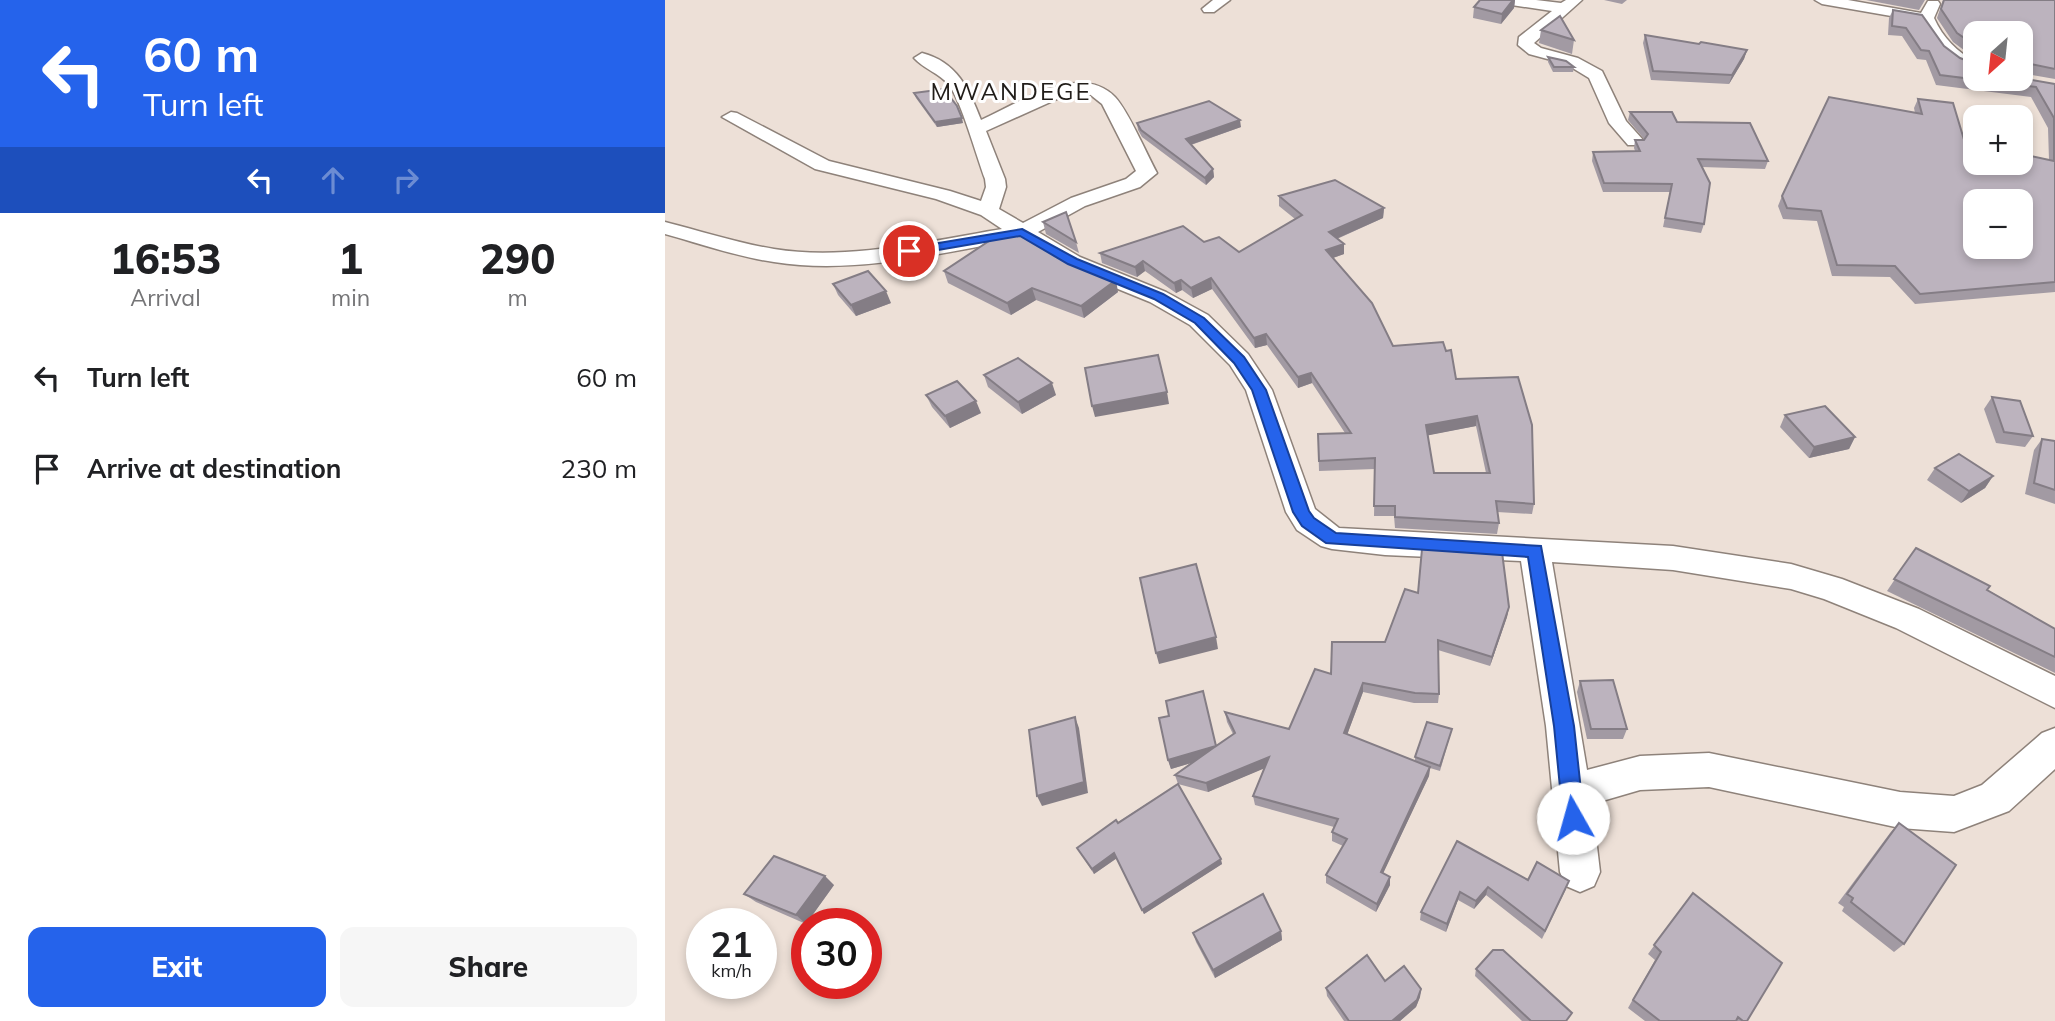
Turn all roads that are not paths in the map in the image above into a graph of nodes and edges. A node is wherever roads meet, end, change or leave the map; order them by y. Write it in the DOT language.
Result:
graph roads {
  1 [pos="1223,0"];
  2 [pos="1504,0"];
  3 [pos="1822,0"];
  4 [pos="1934,0"];
  5 [pos="1568,4"];
  6 [pos="1209,9"];
  7 [pos="1926,18"];
  8 [pos="922,58"];
  9 [pos="1963,62"];
  10 [pos="730,117"];
  11 [pos="975,129"];
  12 [pos="1635,141"];
  13 [pos="988,212"];
  14 [pos="665,228"];
  15 [pos="1022,232"];
  16 [pos="1535,551"];
  17 [pos="2055,692"];
  18 [pos="2055,745"];
  19 [pos="1570,792"];
  20 [pos="1580,872"];
  1 -- 6 [label="street"];
  2 -- 5 [label="street"];
  3 -- 7 [label="street"];
  4 -- 7 [label="street"];
  5 -- 12 [label="street"];
  7 -- 9 [label="street"];
  8 -- 11 [label="street"];
  10 -- 13 [label="street"];
  11 -- 13 [label="street"];
  11 -- 15 [label="street"];
  13 -- 15 [label="street"];
  14 -- 15 [label="street"];
  15 -- 16 [label="street"];
  16 -- 17 [label="street"];
  16 -- 19 [label="street"];
  18 -- 19 [label="street"];
  19 -- 20 [label="street"];
}
